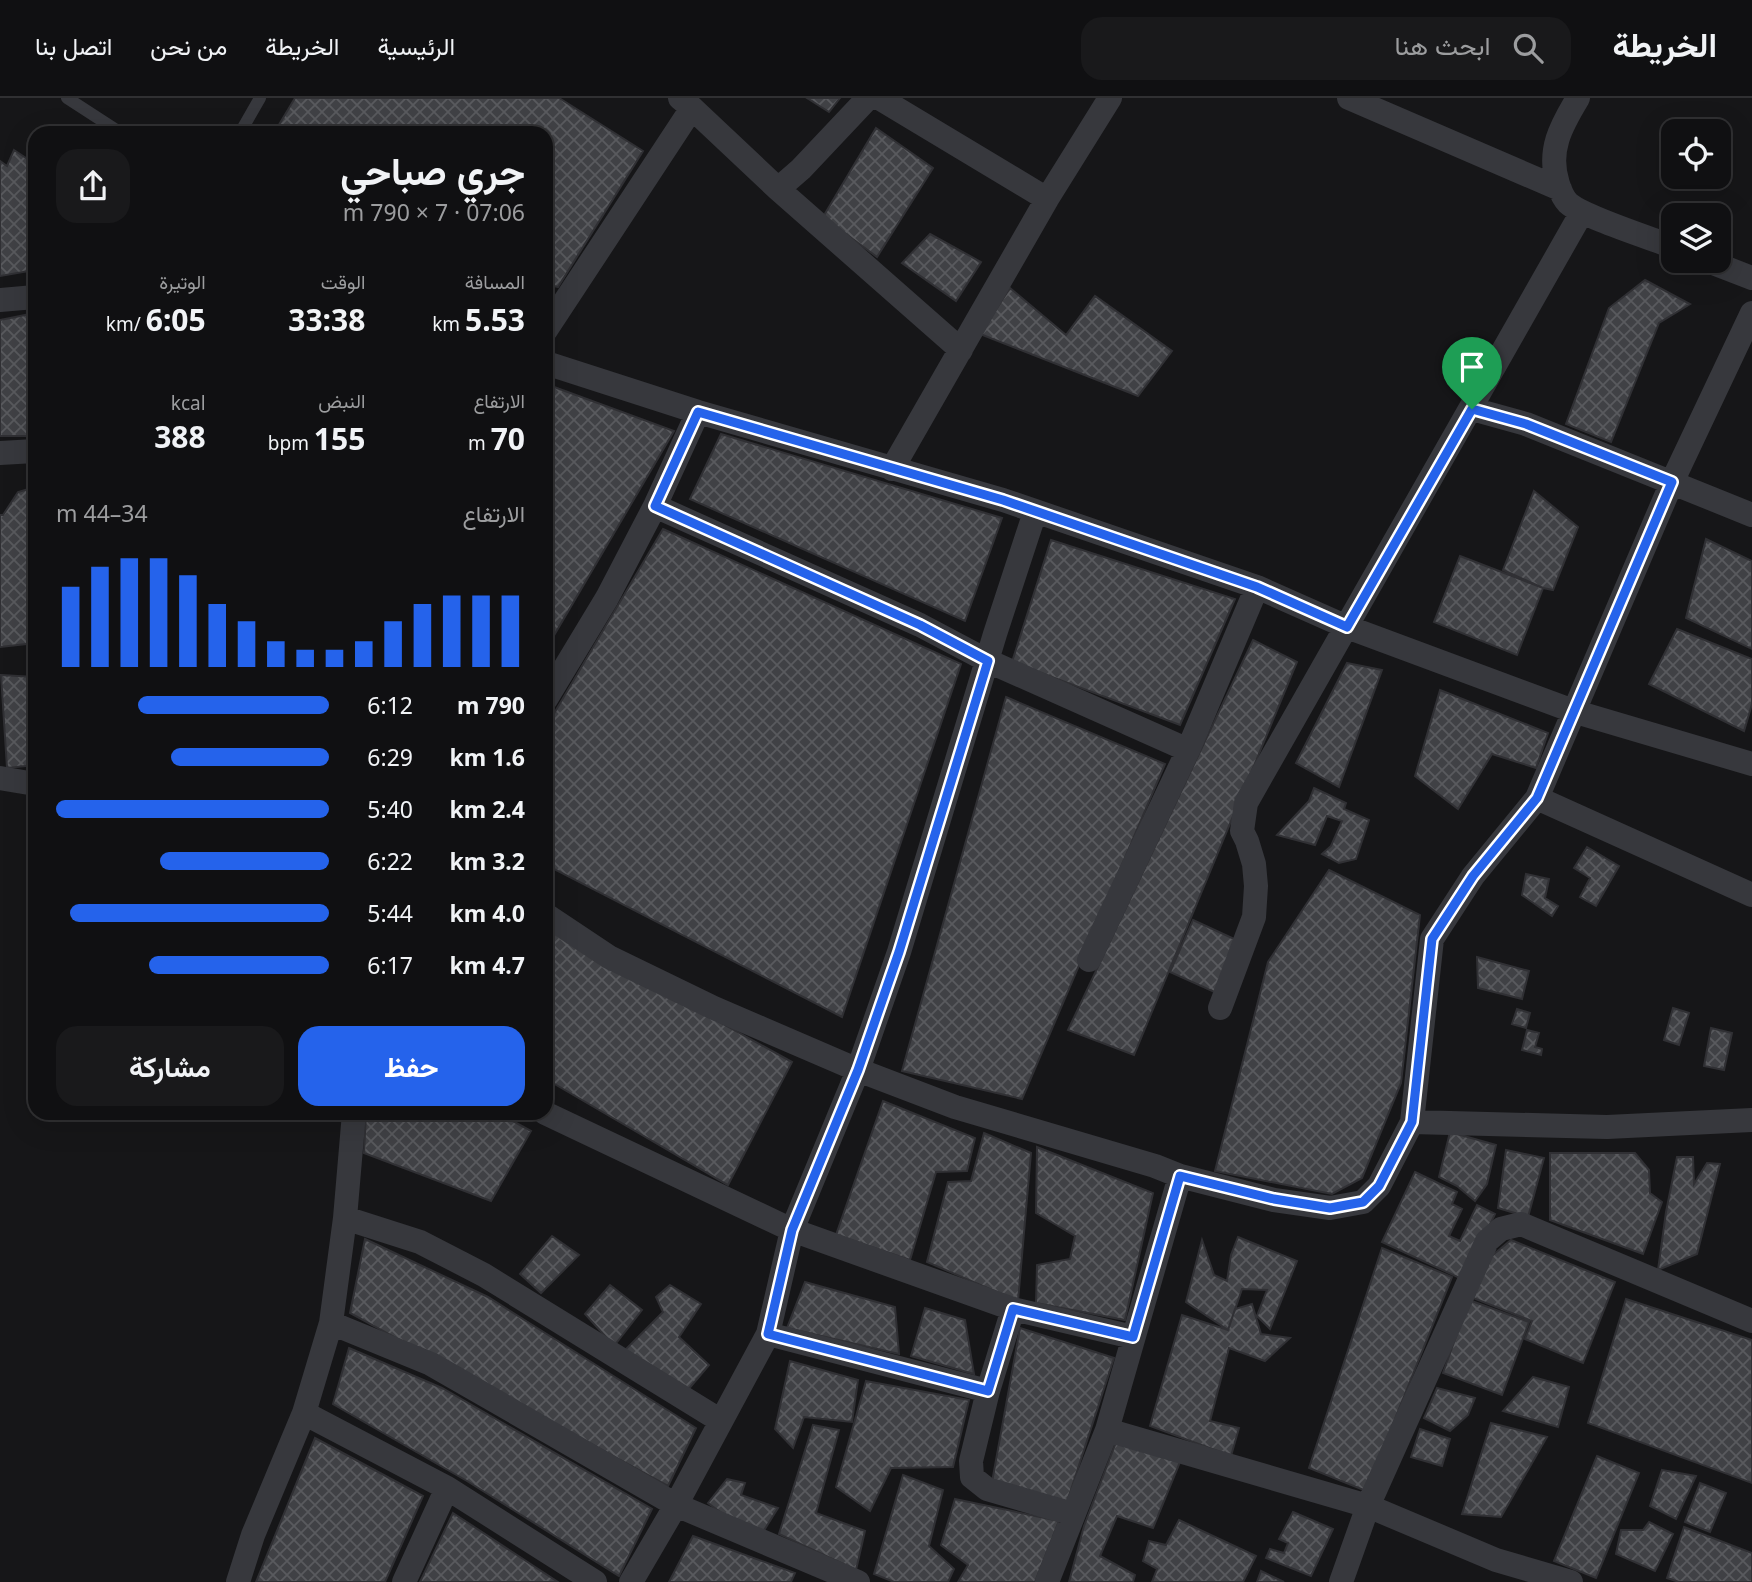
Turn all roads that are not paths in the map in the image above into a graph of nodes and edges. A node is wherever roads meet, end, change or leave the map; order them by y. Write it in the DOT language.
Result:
graph roads {
  1 [pos="67,98"];
  2 [pos="260,98"];
  3 [pos="868,98"];
  4 [pos="879,98"];
  5 [pos="1110,98"];
  6 [pos="1349,98"];
  7 [pos="1578,98"];
  8 [pos="686,103"];
  9 [pos="110,126"];
  10 [pos="244,126"];
  11 [pos="778,189"];
  12 [pos="1560,189"];
  13 [pos="1047,199"];
  14 [pos="1582,212"];
  15 [pos="1661,242"];
  16 [pos="1731,270"];
  17 [pos="1752,278"];
  18 [pos="28,298"];
  19 [pos="0,300"];
  20 [pos="1752,313"];
  21 [pos="553,319"];
  22 [pos="961,350"];
  23 [pos="553,365"];
  24 [pos="1472,409"];
  25 [pos="698,412"];
  26 [pos="28,451"];
  27 [pos="0,453"];
  28 [pos="892,469"];
  29 [pos="1672,482"];
  30 [pos="655,506"];
  31 [pos="1035,512"];
  32 [pos="1752,515"];
  33 [pos="1257,587"];
  34 [pos="1347,627"];
  35 [pos="988,661"];
  36 [pos="553,687"];
  37 [pos="1576,712"];
  38 [pos="1188,750"];
  39 [pos="1752,764"];
  40 [pos="0,778"];
  41 [pos="28,783"];
  42 [pos="1537,798"];
  43 [pos="1752,895"];
  44 [pos="553,920"];
  45 [pos="1089,960"];
  46 [pos="1220,1007"];
  47 [pos="858,1070"];
  48 [pos="553,1117"];
  49 [pos="353,1120"];
  50 [pos="1752,1120"];
  51 [pos="1412,1122"];
  52 [pos="1180,1176"];
  53 [pos="345,1218"];
  54 [pos="792,1230"];
  55 [pos="1013,1309"];
  56 [pos="1752,1320"];
  57 [pos="331,1323"];
  58 [pos="768,1334"];
  59 [pos="1133,1337"];
  60 [pos="988,1391"];
  61 [pos="304,1413"];
  62 [pos="721,1421"];
  63 [pos="1107,1430"];
  64 [pos="447,1488"];
  65 [pos="676,1505"];
  66 [pos="1368,1507"];
  67 [pos="1073,1514"];
  68 [pos="239,1582"];
  69 [pos="404,1582"];
  70 [pos="595,1582"];
  71 [pos="631,1582"];
  72 [pos="858,1582"];
  73 [pos="1047,1582"];
  74 [pos="1341,1582"];
  75 [pos="1571,1582"];
  1 -- 9 [label="lane"];
  2 -- 10 [label="lane"];
  3 -- 11 [label="street"];
  4 -- 13 [label="street"];
  5 -- 13 [label="street"];
  6 -- 12 [label="street"];
  7 -- 12 [label="street"];
  8 -- 11 [label="street"];
  8 -- 21 [label="street"];
  11 -- 22 [label="street"];
  12 -- 14 [label="street"];
  13 -- 22 [label="street"];
  14 -- 15 [label="street"];
  14 -- 24 [label="street"];
  16 -- 17 [label="street"];
  18 -- 19 [label="street"];
  20 -- 29 [label="street"];
  22 -- 28 [label="street"];
  23 -- 25 [label="street"];
  24 -- 29 [label="street"];
  24 -- 34 [label="street"];
  25 -- 28 [label="street"];
  25 -- 30 [label="street"];
  26 -- 27 [label="street"];
  28 -- 31 [label="street"];
  29 -- 32 [label="street"];
  29 -- 37 [label="street"];
  30 -- 35 [label="street"];
  30 -- 36 [label="street"];
  31 -- 33 [label="street"];
  31 -- 35 [label="street"];
  33 -- 34 [label="street"];
  33 -- 38 [label="street"];
  34 -- 37 [label="street"];
  34 -- 46 [label="street"];
  35 -- 38 [label="street"];
  35 -- 47 [label="street"];
  37 -- 39 [label="street"];
  37 -- 42 [label="street"];
  38 -- 45 [label="street"];
  40 -- 41 [label="street"];
  42 -- 43 [label="street"];
  42 -- 51 [label="street"];
  44 -- 47 [label="street"];
  47 -- 52 [label="street"];
  47 -- 54 [label="street"];
  48 -- 54 [label="street"];
  49 -- 53 [label="street"];
  50 -- 51 [label="street"];
  51 -- 52 [label="street"];
  52 -- 59 [label="street"];
  53 -- 57 [label="street"];
  53 -- 62 [label="street"];
  54 -- 55 [label="street"];
  54 -- 58 [label="street"];
  55 -- 59 [label="street"];
  55 -- 60 [label="street"];
  56 -- 66 [label="street"];
  57 -- 61 [label="street"];
  57 -- 65 [label="street"];
  58 -- 60 [label="street"];
  58 -- 62 [label="street"];
  59 -- 63 [label="street"];
  60 -- 67 [label="street"];
  61 -- 64 [label="street"];
  61 -- 68 [label="street"];
  62 -- 65 [label="street"];
  63 -- 66 [label="street"];
  63 -- 67 [label="street"];
  64 -- 69 [label="street"];
  64 -- 70 [label="street"];
  65 -- 71 [label="street"];
  65 -- 72 [label="street"];
  66 -- 74 [label="street"];
  66 -- 75 [label="street"];
  67 -- 73 [label="street"];
}
